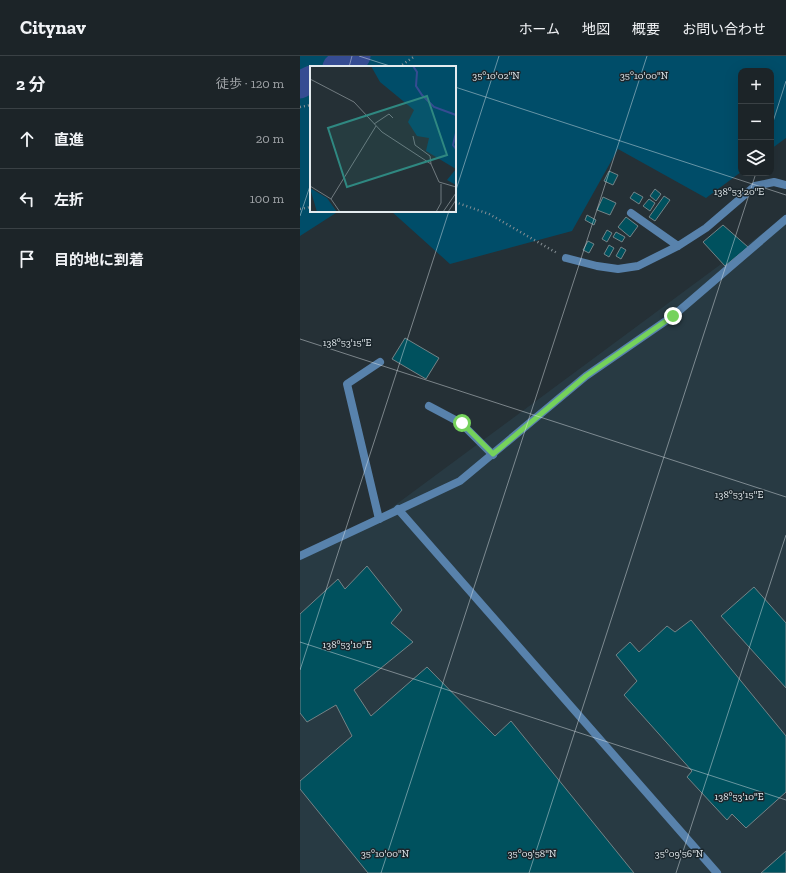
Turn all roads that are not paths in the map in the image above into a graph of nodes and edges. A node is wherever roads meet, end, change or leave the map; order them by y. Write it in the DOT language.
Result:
graph roads {
  1 [pos="786,185"];
  2 [pos="631,213"];
  3 [pos="786,219"];
  4 [pos="678,246"];
  5 [pos="566,258"];
  6 [pos="380,362"];
  7 [pos="429,406"];
  8 [pos="493,454"];
  9 [pos="398,509"];
  10 [pos="380,519"];
  11 [pos="300,556"];
  12 [pos="717,873"];
  1 -- 4 [label="street"];
  2 -- 4 [label="street"];
  3 -- 8 [label="street"];
  4 -- 5 [label="street"];
  6 -- 10 [label="street"];
  7 -- 8 [label="street"];
  8 -- 9 [label="street"];
  9 -- 10 [label="street"];
  9 -- 12 [label="street"];
  10 -- 11 [label="street"];
}
